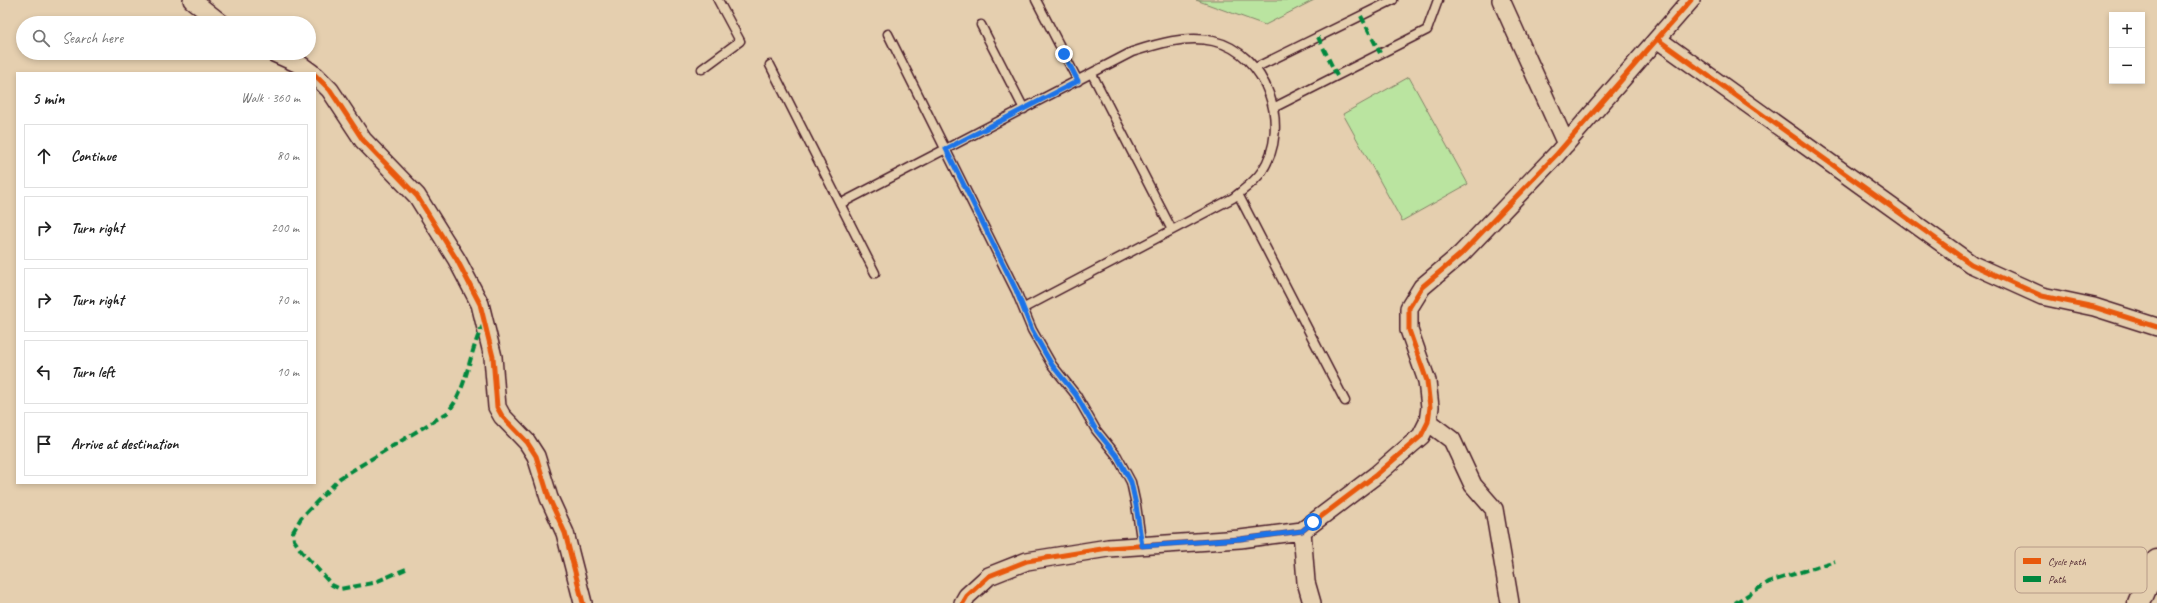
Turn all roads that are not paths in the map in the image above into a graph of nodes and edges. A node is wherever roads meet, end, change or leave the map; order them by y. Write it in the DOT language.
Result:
graph roads {
  1 [pos="192,0"];
  2 [pos="718,0"];
  3 [pos="1036,0"];
  4 [pos="1393,0"];
  5 [pos="1438,0"];
  6 [pos="1501,0"];
  7 [pos="1691,0"];
  8 [pos="212,16"];
  9 [pos="981,25"];
  10 [pos="888,34"];
  11 [pos="1658,39"];
  12 [pos="290,60"];
  13 [pos="770,65"];
  14 [pos="1255,68"];
  15 [pos="702,69"];
  16 [pos="311,72"];
  17 [pos="1092,74"];
  18 [pos="316,77"];
  19 [pos="1078,81"];
  20 [pos="1273,108"];
  21 [pos="1024,109"];
  22 [pos="1566,144"];
  23 [pos="946,149"];
  24 [pos="1238,194"];
  25 [pos="840,204"];
  26 [pos="1172,230"];
  27 [pos="875,273"];
  28 [pos="1024,308"];
  29 [pos="2157,327"];
  30 [pos="1345,401"];
  31 [pos="1428,422"];
  32 [pos="1302,531"];
  33 [pos="1142,546"];
  34 [pos="2157,561"];
  35 [pos="2147,584"];
  36 [pos="2143,593"];
  37 [pos="583,603"];
  38 [pos="964,603"];
  39 [pos="1312,603"];
  40 [pos="1510,603"];
  41 [pos="2139,603"];
  1 -- 8 [label="street"];
  2 -- 15 [label="lane"];
  3 -- 19 [label="lane"];
  4 -- 14 [label="lane"];
  5 -- 20 [label="lane"];
  6 -- 22 [label="street"];
  7 -- 11 [label="street"];
  9 -- 21 [label="lane"];
  10 -- 23 [label="lane"];
  11 -- 22 [label="street"];
  11 -- 29 [label="street"];
  12 -- 16 [label="street"];
  13 -- 25 [label="lane"];
  14 -- 17 [label="lane"];
  14 -- 20 [label="lane"];
  17 -- 19 [label="lane"];
  17 -- 26 [label="lane"];
  18 -- 37 [label="street"];
  19 -- 21 [label="lane"];
  20 -- 24 [label="lane"];
  21 -- 23 [label="lane"];
  22 -- 31 [label="street"];
  23 -- 25 [label="lane"];
  23 -- 28 [label="lane"];
  24 -- 26 [label="lane"];
  24 -- 30 [label="lane"];
  25 -- 27 [label="lane"];
  26 -- 28 [label="lane"];
  28 -- 33 [label="lane"];
  31 -- 32 [label="street"];
  31 -- 40 [label="street"];
  32 -- 33 [label="street"];
  32 -- 39 [label="street"];
  33 -- 38 [label="street"];
  34 -- 35 [label="main road"];
  36 -- 41 [label="main road"];
}
